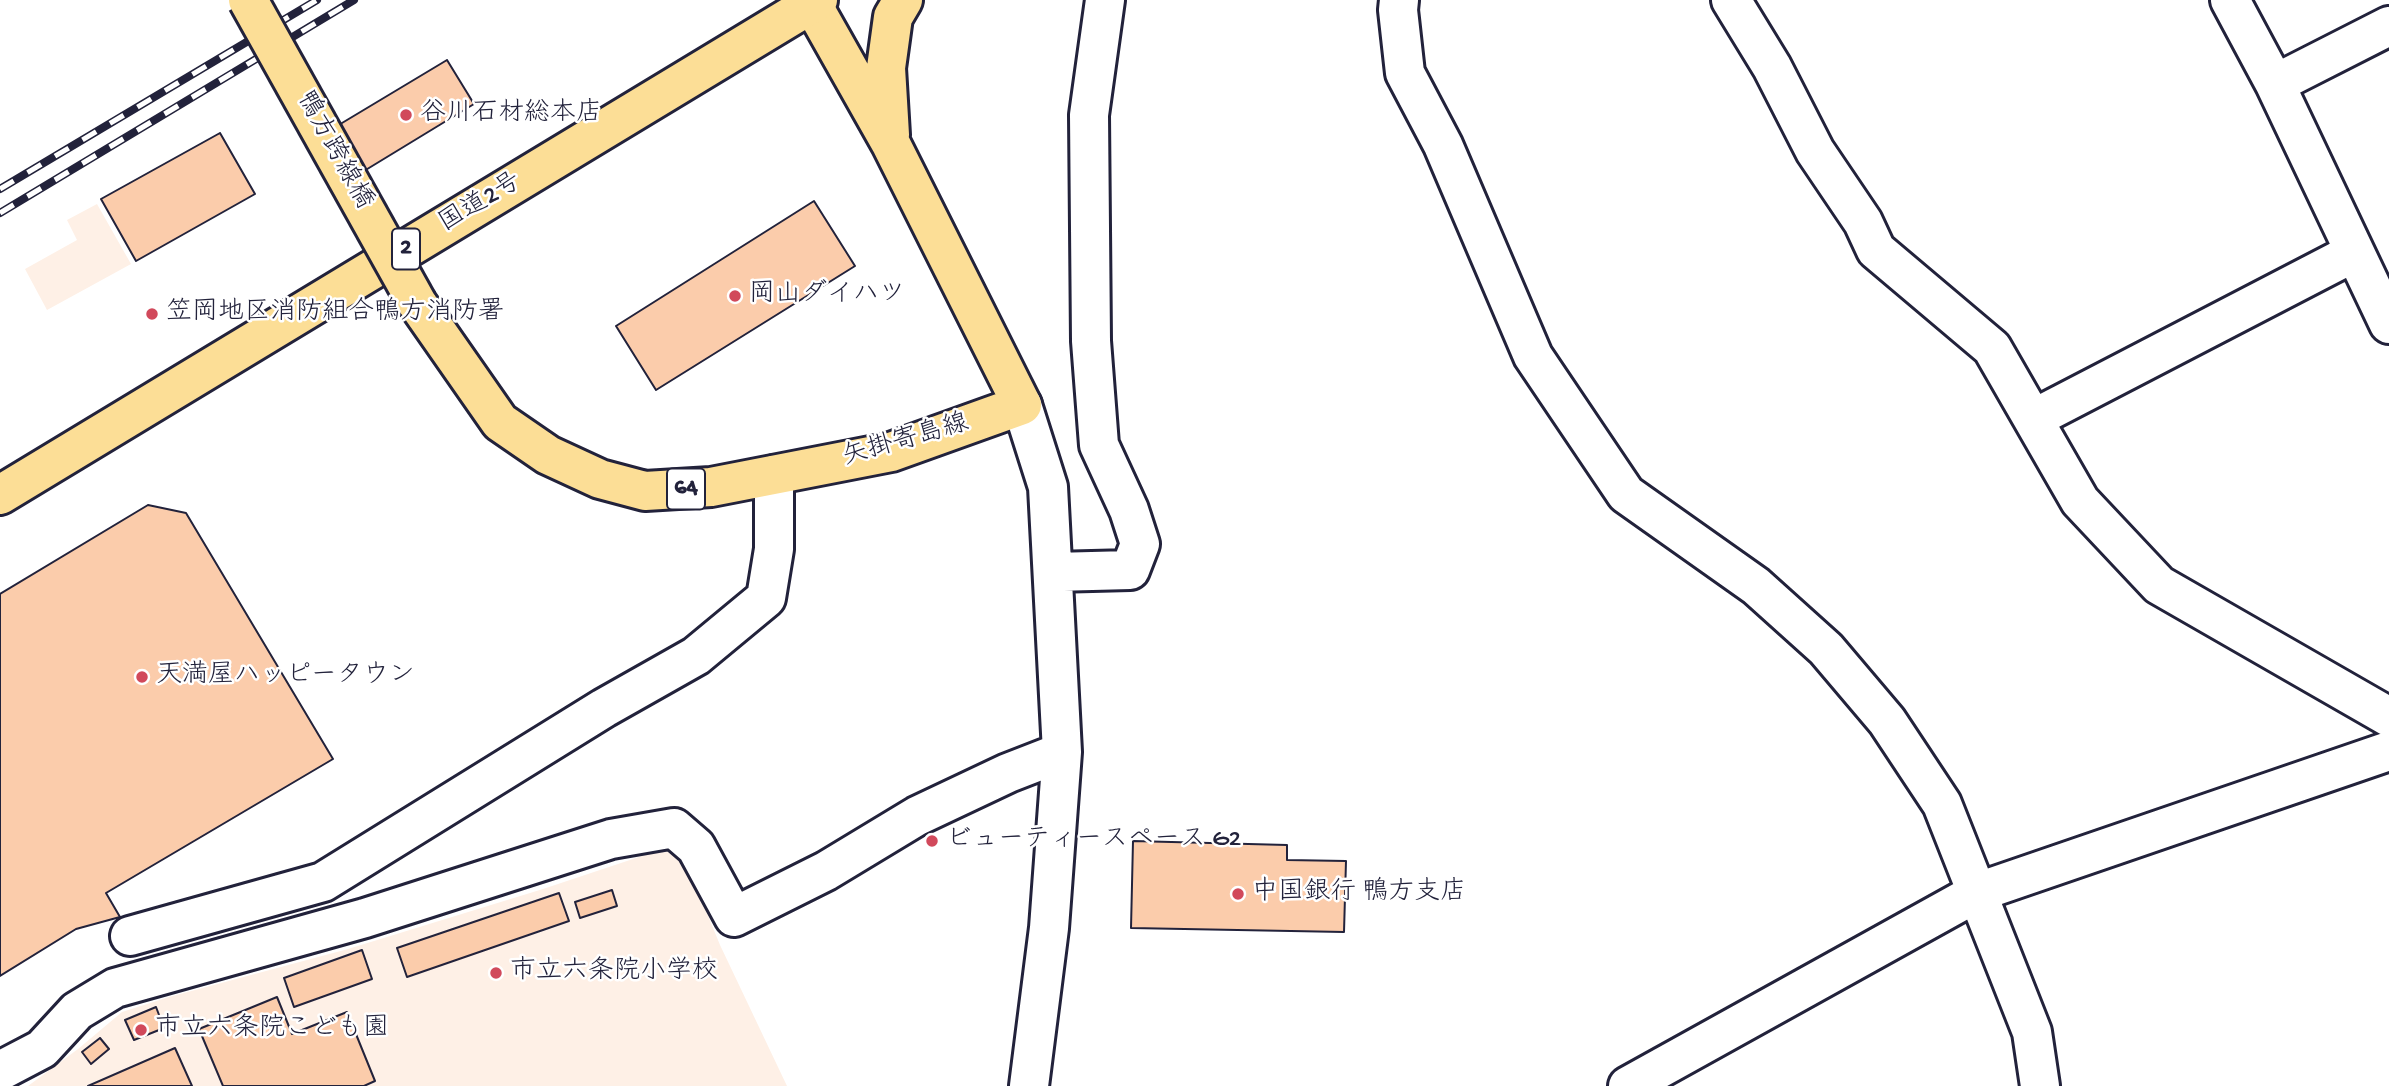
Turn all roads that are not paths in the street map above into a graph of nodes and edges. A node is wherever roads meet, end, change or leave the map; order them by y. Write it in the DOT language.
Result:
graph roads {
  1 [pos="248,0"];
  2 [pos="903,0"];
  3 [pos="1105,0"];
  4 [pos="1399,0"];
  5 [pos="1731,0"];
  6 [pos="2230,0"];
  7 [pos="815,2"];
  8 [pos="2389,26"];
  9 [pos="2275,84"];
  10 [pos="891,144"];
  11 [pos="2353,253"];
  12 [pos="2379,282"];
  13 [pos="417,303"];
  14 [pos="2389,324"];
  15 [pos="1022,405"];
  16 [pos="2033,419"];
  17 [pos="774,475"];
  18 [pos="0,495"];
  19 [pos="1054,572"];
  20 [pos="2389,717"];
  21 [pos="2389,751"];
  22 [pos="1062,752"];
  23 [pos="1978,892"];
  24 [pos="130,936"];
  25 [pos="0,1071"];
  26 [pos="1029,1086"];
  27 [pos="1628,1086"];
  28 [pos="2040,1086"];
  1 -- 13 [label="main road, 鴨方跨線橋 / 64, bridge"];
  2 -- 10 [label="main road"];
  3 -- 19 [label="street"];
  4 -- 23 [label="street"];
  5 -- 16 [label="street"];
  6 -- 9 [label="street"];
  7 -- 10 [label="main road"];
  7 -- 18 [label="main road, 国道2号 / 2"];
  8 -- 9 [label="street"];
  9 -- 11 [label="street"];
  10 -- 15 [label="main road"];
  11 -- 12 [label="street"];
  11 -- 16 [label="street"];
  12 -- 14 [label="street"];
  13 -- 17 [label="main road, 矢掛寄島線 / 64"];
  15 -- 17 [label="main road, 矢掛寄島線 / 64"];
  15 -- 19 [label="street"];
  16 -- 20 [label="street"];
  17 -- 24 [label="street"];
  19 -- 22 [label="street"];
  21 -- 23 [label="street"];
  22 -- 25 [label="street"];
  22 -- 26 [label="street"];
  23 -- 27 [label="street"];
  23 -- 28 [label="street"];
}
